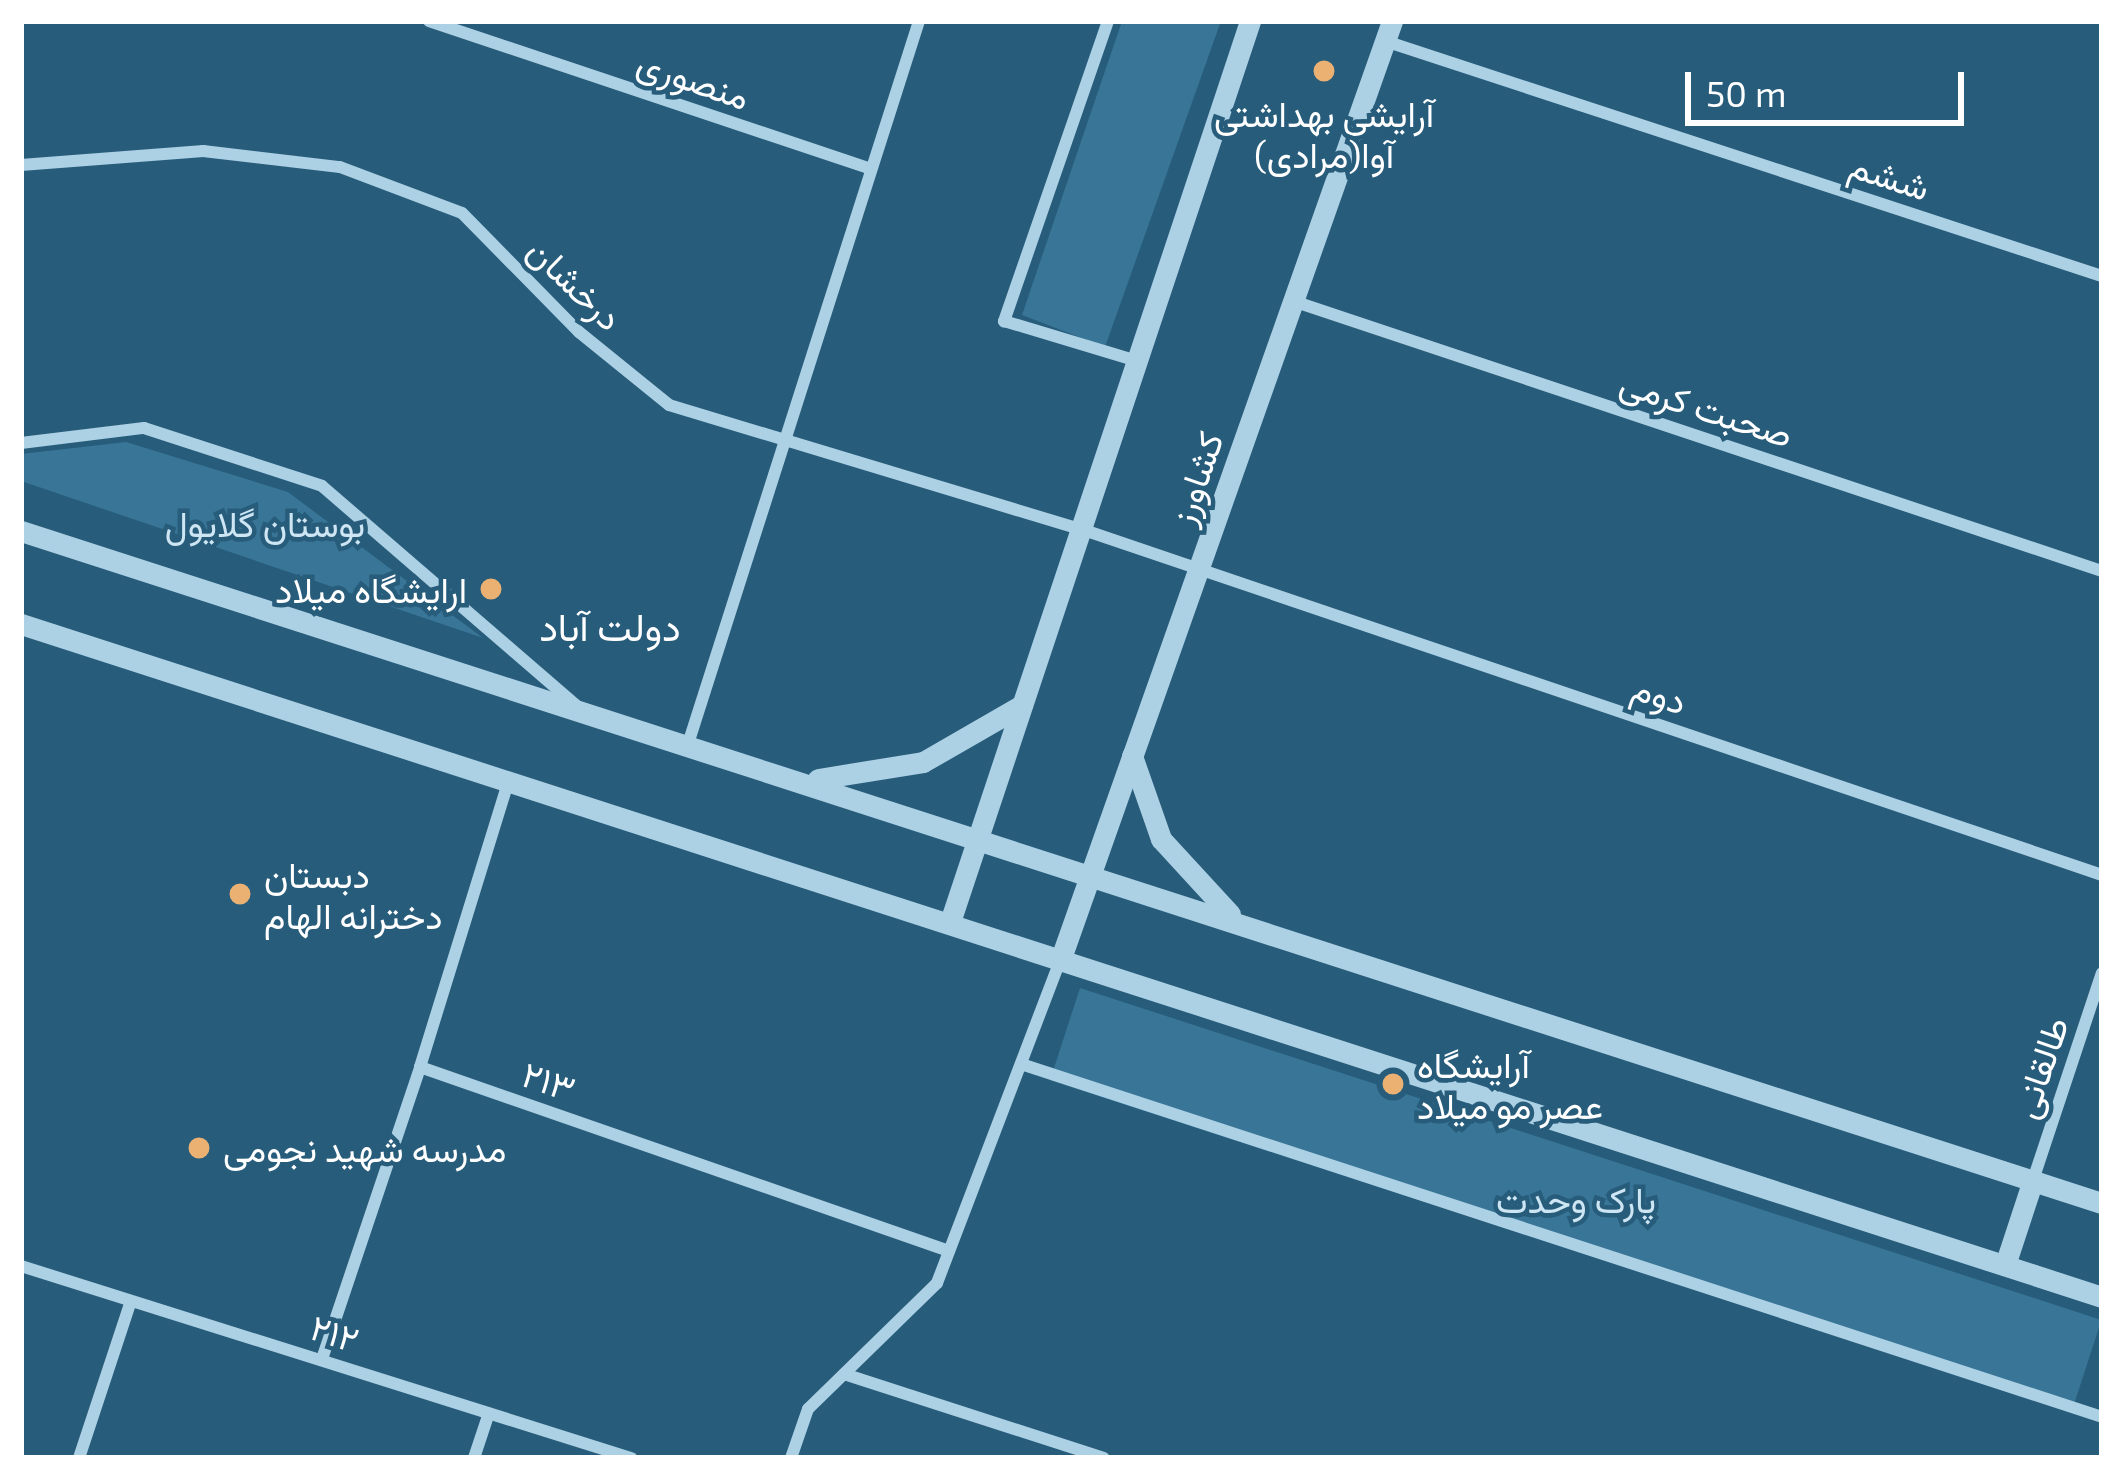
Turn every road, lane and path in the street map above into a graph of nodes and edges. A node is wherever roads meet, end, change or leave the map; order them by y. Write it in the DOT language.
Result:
graph roads {
  1 [pos="429,21"];
  2 [pos="919,21"];
  3 [pos="1108,21"];
  4 [pos="1250,21"];
  5 [pos="1389,31"];
  6 [pos="21,165"];
  7 [pos="871,169"];
  8 [pos="2102,276"];
  9 [pos="1293,301"];
  10 [pos="1137,361"];
  11 [pos="785,440"];
  12 [pos="21,443"];
  13 [pos="1081,529"];
  14 [pos="21,531"];
  15 [pos="1198,569"];
  16 [pos="2102,571"];
  17 [pos="21,624"];
  18 [pos="1022,705"];
  19 [pos="581,710"];
  20 [pos="688,744"];
  21 [pos="1132,756"];
  22 [pos="792,777"];
  23 [pos="508,781"];
  24 [pos="978,838"];
  25 [pos="1091,874"];
  26 [pos="2102,875"];
  27 [pos="950,922"];
  28 [pos="1245,925"];
  29 [pos="1061,958"];
  30 [pos="2102,973"];
  31 [pos="1021,1064"];
  32 [pos="420,1067"];
  33 [pos="2032,1180"];
  34 [pos="2102,1203"];
  35 [pos="949,1250"];
  36 [pos="2006,1265"];
  37 [pos="21,1266"];
  38 [pos="2102,1297"];
  39 [pos="131,1301"];
  40 [pos="322,1358"];
  41 [pos="844,1374"];
  42 [pos="489,1413"];
  43 [pos="2102,1417"];
  44 [pos="79,1458"];
  45 [pos="474,1458"];
  46 [pos="631,1458"];
  47 [pos="791,1458"];
  48 [pos="1104,1458"];
  1 -- 7 [label="street, منصوری"];
  2 -- 7 [label="street"];
  3 -- 10 [label="street"];
  4 -- 10 [label="street"];
  5 -- 8 [label="street, ششم"];
  5 -- 9 [label="street, کشاورز"];
  6 -- 11 [label="street, درخشان"];
  7 -- 11 [label="street"];
  9 -- 15 [label="street, کشاورز"];
  9 -- 16 [label="street, صحبت کرمی"];
  10 -- 13 [label="street"];
  11 -- 13 [label="street, درخشان"];
  11 -- 20 [label="street"];
  12 -- 19 [label="street"];
  13 -- 15 [label="street, دوم"];
  13 -- 18 [label="street"];
  14 -- 19 [label="street"];
  15 -- 21 [label="street, کشاورز"];
  15 -- 26 [label="street, دوم"];
  17 -- 23 [label="street"];
  18 -- 22 [label="street"];
  18 -- 24 [label="street"];
  19 -- 20 [label="street"];
  20 -- 22 [label="street"];
  21 -- 25 [label="street, کشاورز"];
  21 -- 28 [label="street"];
  22 -- 24 [label="street"];
  23 -- 27 [label="street"];
  23 -- 32 [label="street"];
  24 -- 25 [label="street"];
  24 -- 27 [label="street"];
  25 -- 28 [label="street"];
  25 -- 29 [label="street, کشاورز"];
  27 -- 29 [label="street"];
  28 -- 33 [label="street"];
  29 -- 31 [label="street"];
  29 -- 36 [label="street"];
  30 -- 33 [label="street, طالقانی"];
  31 -- 35 [label="street"];
  31 -- 43 [label="street"];
  32 -- 35 [label="street, ۲۱۳"];
  32 -- 40 [label="street"];
  33 -- 34 [label="street"];
  33 -- 36 [label="street"];
  35 -- 41 [label="street"];
  36 -- 38 [label="street"];
  37 -- 39 [label="street, ۲۱۲"];
  39 -- 40 [label="street, ۲۱۲"];
  39 -- 44 [label="street"];
  40 -- 42 [label="street, ۲۱۲"];
  41 -- 47 [label="street"];
  41 -- 48 [label="street"];
  42 -- 45 [label="street"];
  42 -- 46 [label="street, ۲۱۲"];
}
